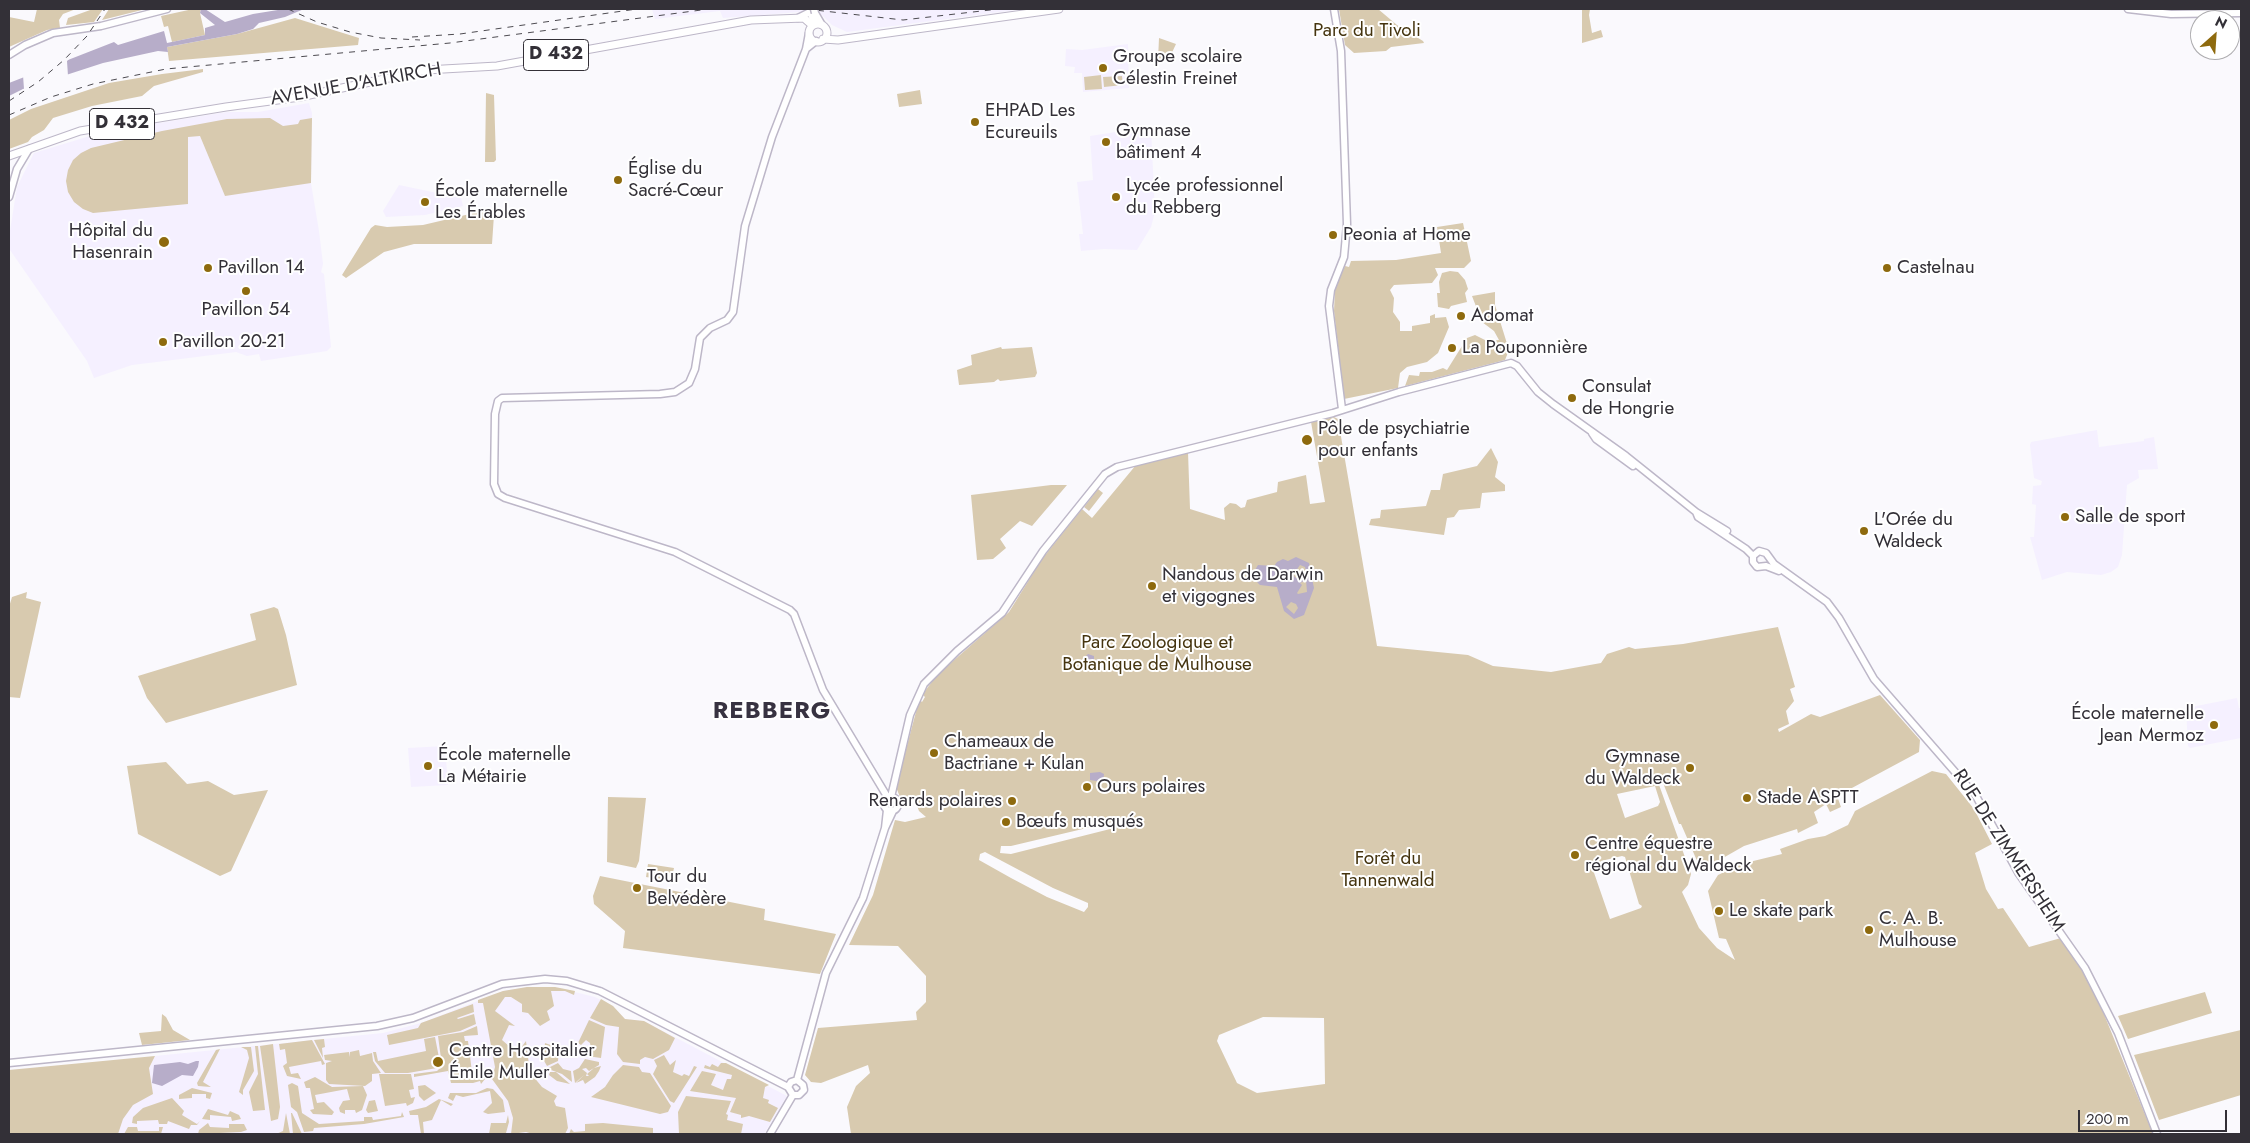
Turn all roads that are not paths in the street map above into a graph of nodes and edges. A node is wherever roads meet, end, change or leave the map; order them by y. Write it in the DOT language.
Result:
graph roads {
  1 [pos="168,9"];
  2 [pos="1059,9"];
  3 [pos="1334,9"];
  4 [pos="2128,9"];
  5 [pos="813,11"];
  6 [pos="2241,13"];
  7 [pos="796,18"];
  8 [pos="813,28"];
  9 [pos="826,32"];
  10 [pos="824,39"];
  11 [pos="846,39"];
  12 [pos="816,41"];
  13 [pos="806,49"];
  14 [pos="9,55"];
  15 [pos="24,153"];
  16 [pos="9,156"];
  17 [pos="18,168"];
  18 [pos="9,197"];
  19 [pos="1342,409"];
  20 [pos="1696,512"];
  21 [pos="1759,551"];
  22 [pos="1753,556"];
  23 [pos="1769,558"];
  24 [pos="1766,566"];
  25 [pos="1792,577"];
  26 [pos="889,798"];
  27 [pos="890,810"];
  28 [pos="9,1063"];
  29 [pos="797,1080"];
  30 [pos="788,1087"];
  31 [pos="793,1095"];
  32 [pos="770,1134"];
  33 [pos="2157,1134"];
  1 -- 14 [label="main road"];
  2 -- 11 [label="main road"];
  3 -- 19 [label="main road"];
  4 -- 6 [label="main road"];
  5 -- 7 [label="main road, AVENUE D'ALTKIRCH"];
  5 -- 8 [label="main road"];
  7 -- 8 [label="main road, AVENUE D'ALTKIRCH / D 432"];
  7 -- 15 [label="main road, AVENUE D'ALTKIRCH / D 432"];
  8 -- 9 [label="main road"];
  8 -- 12 [label="main road"];
  8 -- 13 [label="main road"];
  9 -- 10 [label="main road"];
  9 -- 11 [label="main road"];
  10 -- 11 [label="main road"];
  10 -- 12 [label="main road"];
  12 -- 13 [label="main road"];
  13 -- 26 [label="main road"];
  15 -- 16 [label="main road, AVENUE D'ALTKIRCH / D 432"];
  15 -- 17 [label="main road"];
  16 -- 17 [label="main road"];
  17 -- 18 [label="main road"];
  19 -- 20 [label="main road"];
  19 -- 26 [label="main road"];
  20 -- 21 [label="main road"];
  20 -- 22 [label="main road"];
  21 -- 22 [label="main road"];
  21 -- 23 [label="main road"];
  22 -- 24 [label="main road"];
  23 -- 24 [label="main road"];
  23 -- 25 [label="main road, RUE DE ZIMMERSHEIM"];
  24 -- 25 [label="main road, RUE DE ZIMMERSHEIM"];
  25 -- 33 [label="main road, RUE DE ZIMMERSHEIM"];
  26 -- 27 [label="main road"];
  26 -- 27 [label="main road"];
  27 -- 29 [label="main road"];
  28 -- 30 [label="main road"];
  29 -- 30 [label="main road"];
  29 -- 31 [label="main road"];
  30 -- 31 [label="main road"];
  31 -- 32 [label="main road"];
}
